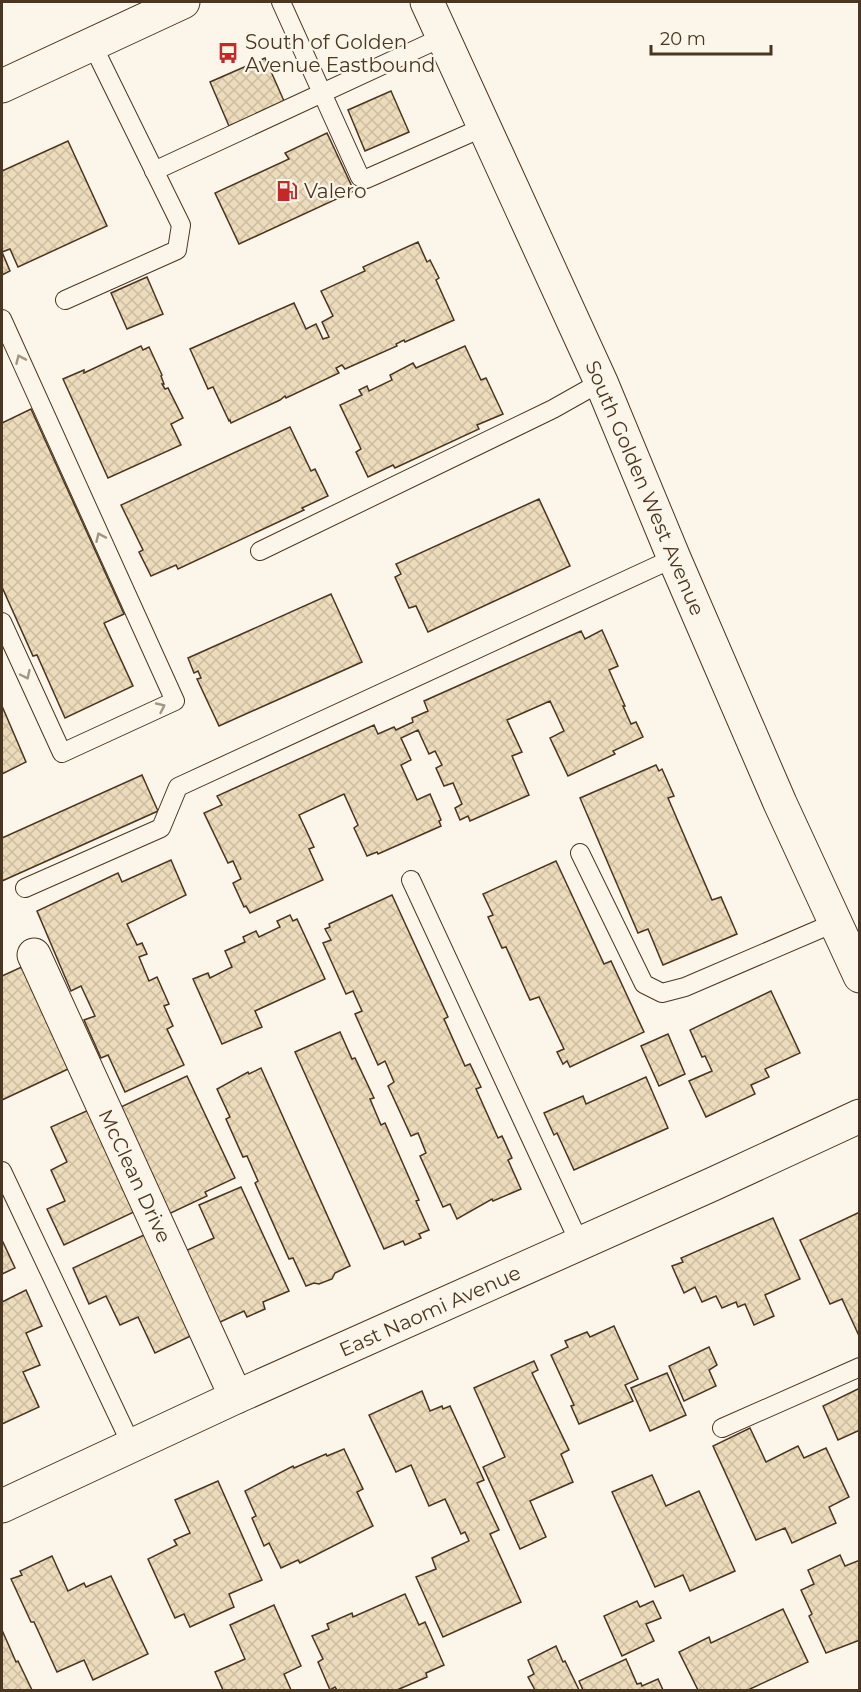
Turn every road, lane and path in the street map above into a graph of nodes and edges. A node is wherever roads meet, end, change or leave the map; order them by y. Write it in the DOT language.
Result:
graph roads {
  1 [pos="183,2"];
  2 [pos="281,2"];
  3 [pos="427,2"];
  4 [pos="443,37"];
  5 [pos="92,44"];
  6 [pos="2,86"];
  7 [pos="322,93"];
  8 [pos="484,127"];
  9 [pos="154,171"];
  10 [pos="65,300"];
  11 [pos="2,319"];
  12 [pos="601,382"];
  13 [pos="260,551"];
  14 [pos="674,558"];
  15 [pos="2,622"];
  16 [pos="580,854"];
  17 [pos="411,880"];
  18 [pos="25,888"];
  19 [pos="834,923"];
  20 [pos="34,955"];
  21 [pos="860,976"];
  22 [pos="860,1116"];
  23 [pos="2,1172"];
  24 [pos="580,1244"];
  25 [pos="860,1367"];
  26 [pos="236,1397"];
  27 [pos="722,1428"];
  28 [pos="132,1446"];
  29 [pos="2,1506"];
  1 -- 5 [label="street"];
  2 -- 7 [label="lane"];
  3 -- 4 [label="street, South Golden West Avenue"];
  4 -- 7 [label="lane"];
  4 -- 8 [label="street, South Golden West Avenue"];
  5 -- 6 [label="street"];
  5 -- 9 [label="lane"];
  7 -- 8 [label="lane"];
  7 -- 9 [label="lane"];
  8 -- 12 [label="street, South Golden West Avenue"];
  9 -- 10 [label="lane"];
  15 -- 11 [label="lane, one-way"];
  12 -- 13 [label="lane"];
  12 -- 14 [label="street, South Golden West Avenue"];
  14 -- 18 [label="lane"];
  14 -- 19 [label="street, South Golden West Avenue"];
  16 -- 19 [label="lane"];
  17 -- 24 [label="lane"];
  19 -- 21 [label="street, South Golden West Avenue"];
  20 -- 26 [label="street, McClean Drive"];
  22 -- 24 [label="street, East Naomi Avenue"];
  23 -- 28 [label="lane"];
  24 -- 26 [label="street, East Naomi Avenue"];
  25 -- 27 [label="lane"];
  26 -- 28 [label="street, East Naomi Avenue"];
  28 -- 29 [label="street, East Naomi Avenue"];
}
